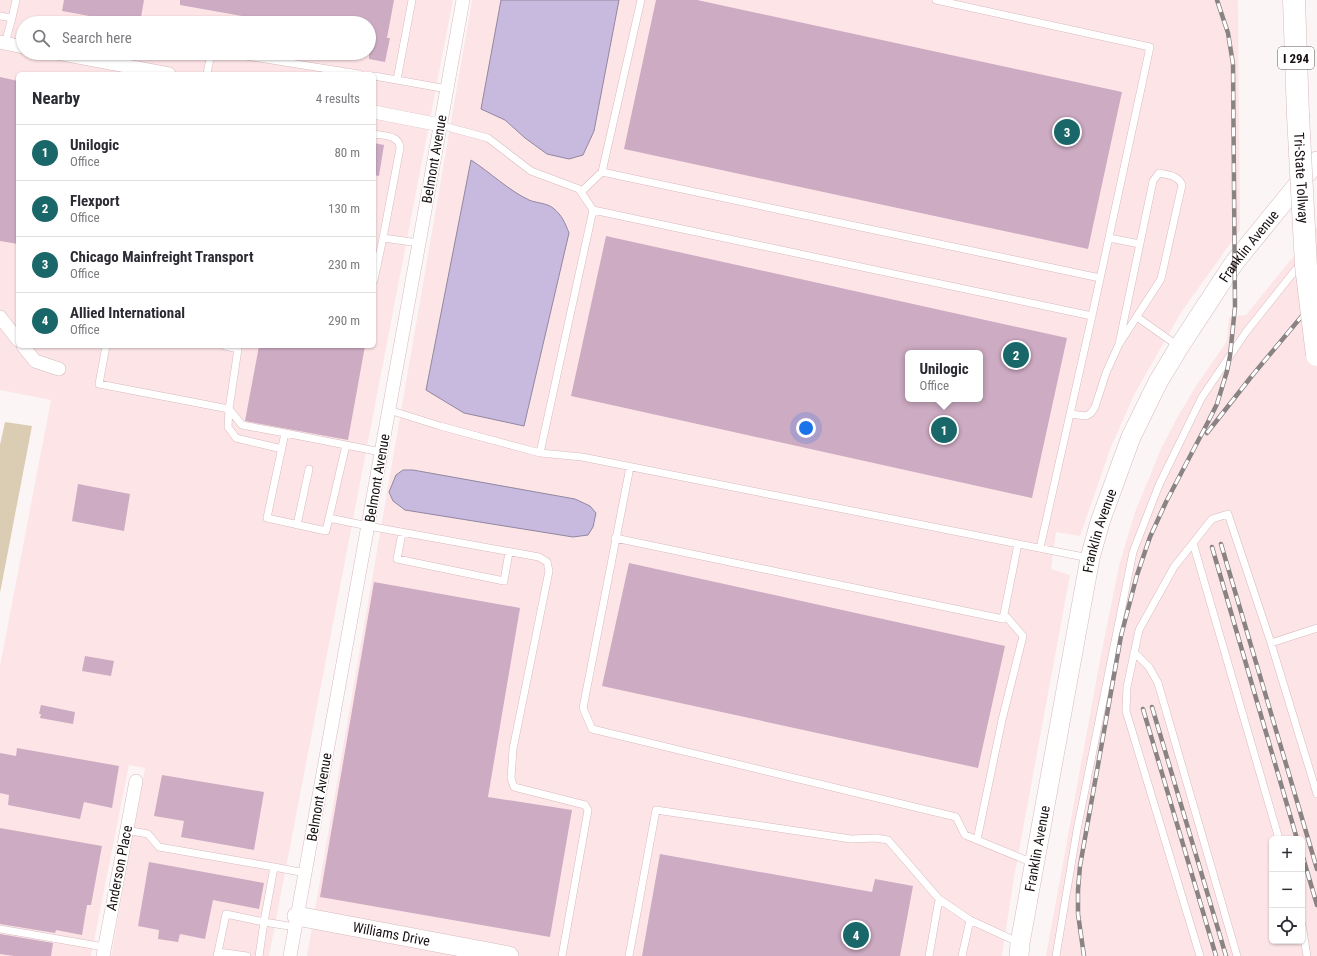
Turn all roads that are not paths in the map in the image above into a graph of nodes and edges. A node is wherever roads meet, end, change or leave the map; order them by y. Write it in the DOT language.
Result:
graph roads {
  1 [pos="16,0"];
  2 [pos="412,0"];
  3 [pos="463,0"];
  4 [pos="641,0"];
  5 [pos="936,0"];
  6 [pos="1294,0"];
  7 [pos="0,16"];
  8 [pos="12,18"];
  9 [pos="2,43"];
  10 [pos="16,46"];
  11 [pos="114,60"];
  12 [pos="210,60"];
  13 [pos="271,60"];
  14 [pos="149,72"];
  15 [pos="207,72"];
  16 [pos="346,72"];
  17 [pos="376,76"];
  18 [pos="397,80"];
  19 [pos="447,88"];
  20 [pos="376,112"];
  21 [pos="440,125"];
  22 [pos="376,134"];
  23 [pos="1317,161"];
  24 [pos="602,172"];
  25 [pos="581,192"];
  26 [pos="594,210"];
  27 [pos="383,238"];
  28 [pos="1109,238"];
  29 [pos="419,244"];
  30 [pos="1140,244"];
  31 [pos="1312,248"];
  32 [pos="376,271"];
  33 [pos="1100,278"];
  34 [pos="1092,316"];
  35 [pos="1137,317"];
  36 [pos="0,318"];
  37 [pos="16,338"];
  38 [pos="1119,344"];
  39 [pos="1179,347"];
  40 [pos="25,348"];
  41 [pos="106,348"];
  42 [pos="234,348"];
  43 [pos="1317,355"];
  44 [pos="59,369"];
  45 [pos="229,409"];
  46 [pos="389,410"];
  47 [pos="1070,414"];
  48 [pos="285,434"];
  49 [pos="346,445"];
  50 [pos="282,449"];
  51 [pos="381,452"];
  52 [pos="540,452"];
  53 [pos="630,467"];
  54 [pos="309,469"];
  55 [pos="329,518"];
  56 [pos="297,525"];
  57 [pos="368,526"];
  58 [pos="402,532"];
  59 [pos="615,538"];
  60 [pos="1193,543"];
  61 [pos="1018,544"];
  62 [pos="1040,548"];
  63 [pos="509,552"];
  64 [pos="1090,558"];
  65 [pos="1004,614"];
  66 [pos="1317,628"];
  67 [pos="1271,643"];
  68 [pos="1134,652"];
  69 [pos="136,781"];
  70 [pos="1317,794"];
  71 [pos="126,830"];
  72 [pos="1277,836"];
  73 [pos="977,840"];
  74 [pos="1034,863"];
  75 [pos="274,868"];
  76 [pos="305,872"];
  77 [pos="939,899"];
  78 [pos="970,920"];
  79 [pos="264,922"];
  80 [pos="296,922"];
  81 [pos="0,929"];
  82 [pos="1305,944"];
  83 [pos="1020,949"];
  84 [pos="103,951"];
  85 [pos="218,954"];
  86 [pos="247,956"];
  87 [pos="258,956"];
  88 [pos="290,956"];
  89 [pos="506,956"];
  90 [pos="562,956"];
  91 [pos="629,956"];
  92 [pos="929,956"];
  93 [pos="962,956"];
  94 [pos="1056,956"];
  95 [pos="1200,956"];
  96 [pos="1237,956"];
  97 [pos="1307,956"];
  1 -- 8 [label="lane"];
  2 -- 18 [label="lane"];
  3 -- 19 [label="street, Belmont Avenue"];
  4 -- 24 [label="lane"];
  5 -- 28 [label="lane"];
  6 -- 43 [label="highway, Tri-State Tollway / I 294, bridge"];
  7 -- 8 [label="lane"];
  8 -- 9 [label="lane"];
  9 -- 10 [label="street"];
  11 -- 14 [label="street"];
  12 -- 15 [label="lane"];
  13 -- 16 [label="lane"];
  17 -- 18 [label="lane"];
  18 -- 19 [label="lane"];
  19 -- 21 [label="street, Belmont Avenue"];
  20 -- 21 [label="street"];
  21 -- 25 [label="lane"];
  21 -- 29 [label="street, Belmont Avenue"];
  22 -- 27 [label="lane"];
  23 -- 39 [label="main road, Franklin Avenue"];
  24 -- 25 [label="lane"];
  24 -- 33 [label="lane"];
  25 -- 26 [label="lane"];
  26 -- 34 [label="lane"];
  26 -- 52 [label="lane"];
  27 -- 29 [label="lane"];
  27 -- 32 [label="lane"];
  28 -- 30 [label="lane"];
  28 -- 33 [label="lane"];
  29 -- 46 [label="street, Belmont Avenue"];
  30 -- 35 [label="lane"];
  30 -- 38 [label="lane"];
  31 -- 94 [label="lane"];
  33 -- 34 [label="lane"];
  34 -- 47 [label="lane"];
  35 -- 38 [label="lane"];
  35 -- 39 [label="lane"];
  36 -- 37 [label="street"];
  38 -- 47 [label="lane"];
  39 -- 64 [label="main road, Franklin Avenue"];
  40 -- 44 [label="street"];
  41 -- 45 [label="lane"];
  42 -- 45 [label="lane"];
  45 -- 48 [label="lane"];
  45 -- 50 [label="lane"];
  46 -- 51 [label="street, Belmont Avenue"];
  46 -- 52 [label="lane"];
  47 -- 62 [label="lane"];
  48 -- 49 [label="lane"];
  48 -- 50 [label="lane"];
  49 -- 51 [label="lane"];
  49 -- 55 [label="lane"];
  50 -- 56 [label="lane"];
  51 -- 57 [label="street, Belmont Avenue"];
  52 -- 53 [label="lane"];
  53 -- 59 [label="lane"];
  53 -- 61 [label="lane"];
  54 -- 56 [label="lane"];
  55 -- 56 [label="lane"];
  55 -- 57 [label="lane"];
  57 -- 58 [label="lane"];
  57 -- 76 [label="street, Belmont Avenue"];
  58 -- 63 [label="lane"];
  58 -- 63 [label="lane"];
  59 -- 65 [label="lane"];
  59 -- 73 [label="lane"];
  60 -- 67 [label="lane"];
  60 -- 68 [label="lane"];
  60 -- 72 [label="lane"];
  61 -- 62 [label="lane"];
  61 -- 65 [label="lane"];
  62 -- 64 [label="lane"];
  63 -- 90 [label="lane"];
  64 -- 74 [label="main road, Franklin Avenue"];
  65 -- 73 [label="lane"];
  66 -- 67 [label="lane"];
  67 -- 70 [label="lane"];
  68 -- 95 [label="lane"];
  68 -- 96 [label="lane"];
  69 -- 71 [label="street, Anderson Place"];
  71 -- 75 [label="lane"];
  71 -- 84 [label="street, Anderson Place"];
  73 -- 74 [label="lane"];
  74 -- 83 [label="main road, Franklin Avenue"];
  75 -- 76 [label="lane"];
  75 -- 79 [label="lane"];
  76 -- 80 [label="street, Belmont Avenue"];
  77 -- 78 [label="lane"];
  77 -- 91 [label="lane"];
  77 -- 92 [label="lane"];
  78 -- 83 [label="lane"];
  78 -- 93 [label="lane"];
  79 -- 80 [label="lane"];
  79 -- 85 [label="lane"];
  79 -- 87 [label="lane"];
  80 -- 88 [label="street, Belmont Avenue"];
  80 -- 89 [label="main road, Williams Drive"];
  81 -- 84 [label="lane"];
  82 -- 97 [label="lane"];
  85 -- 86 [label="lane"];
}
